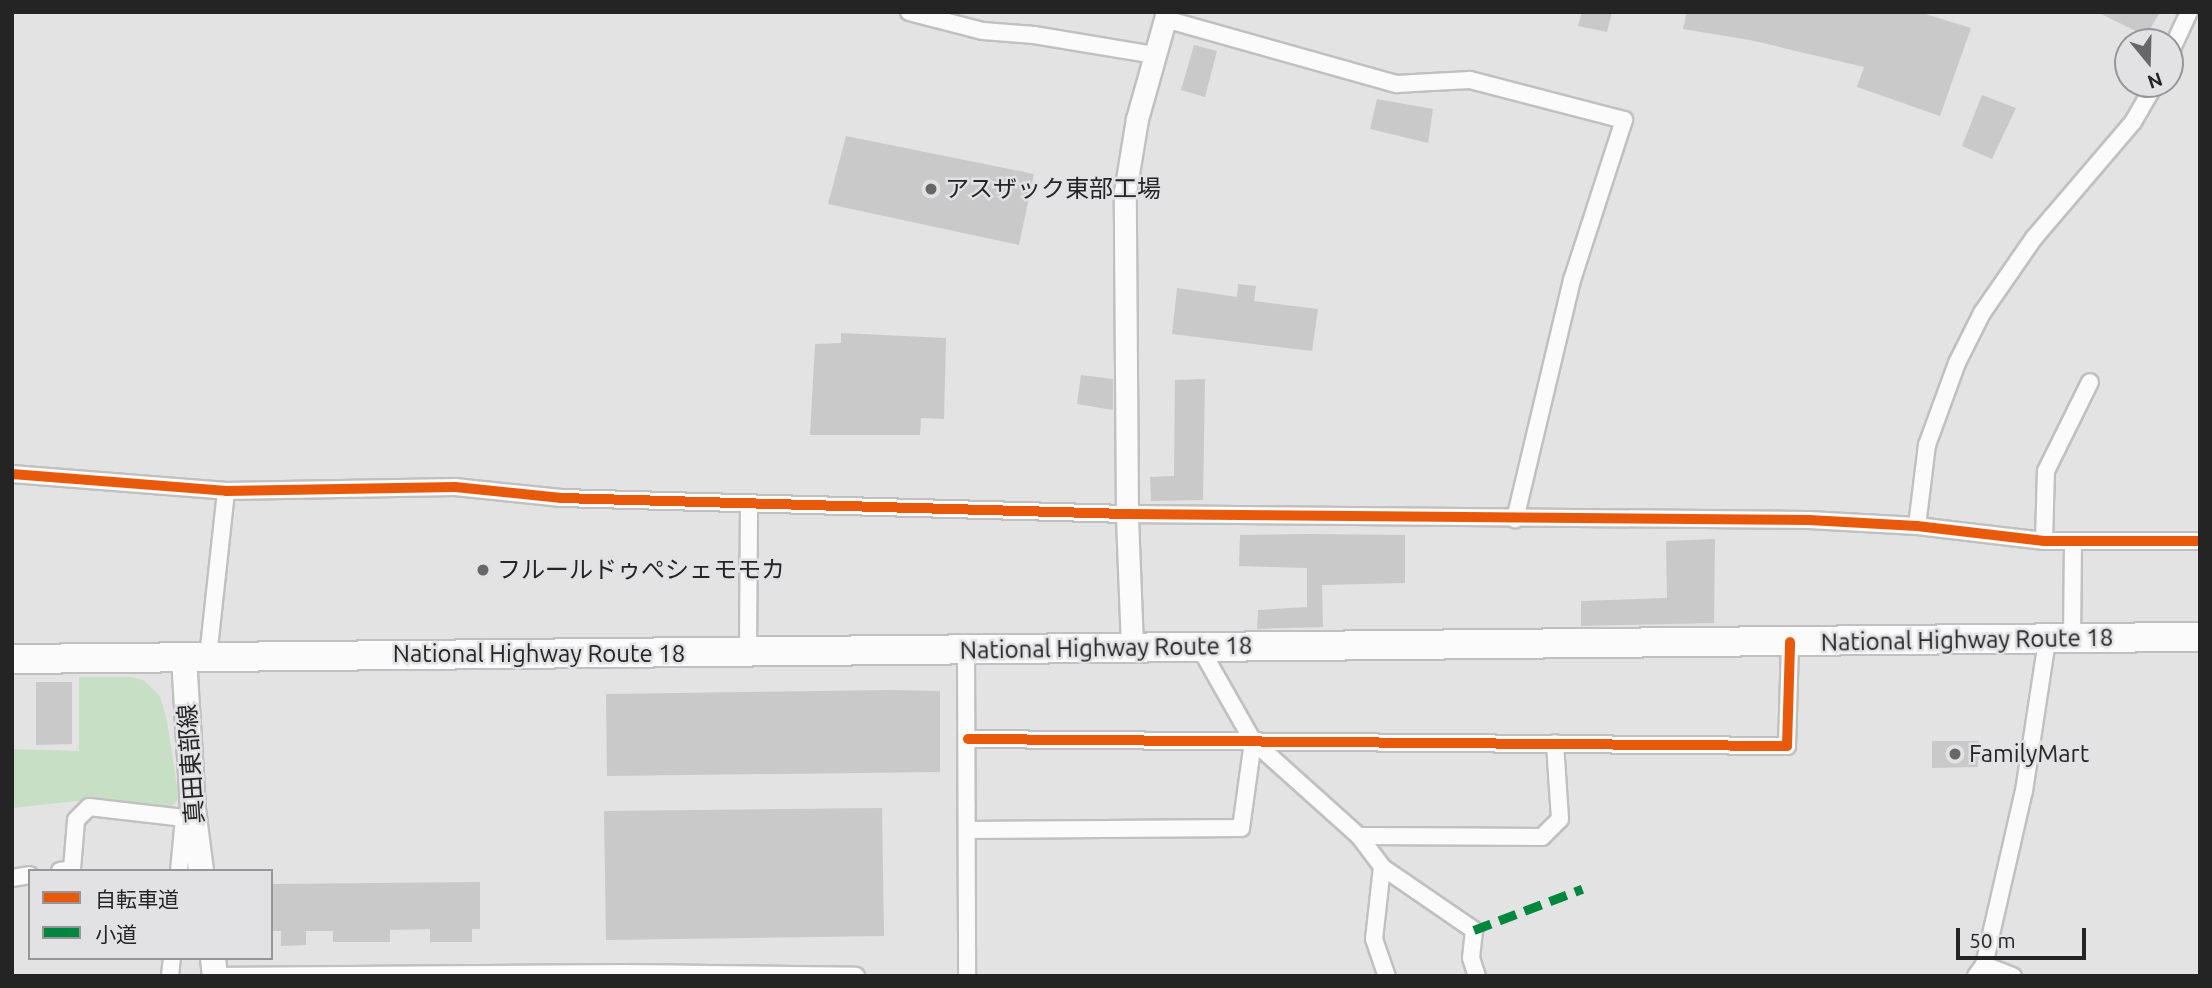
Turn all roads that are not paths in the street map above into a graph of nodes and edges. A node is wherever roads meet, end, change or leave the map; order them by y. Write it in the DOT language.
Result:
graph roads {
  1 [pos="909,12"];
  2 [pos="2189,12"];
  3 [pos="1166,15"];
  4 [pos="2182,28"];
  5 [pos="1154,55"];
  6 [pos="2147,98"];
  7 [pos="2090,382"];
  8 [pos="12,474"];
  9 [pos="226,491"];
  10 [pos="749,503"];
  11 [pos="1127,514"];
  12 [pos="1515,519"];
  13 [pos="1917,526"];
  14 [pos="2044,541"];
  15 [pos="2200,541"];
  16 [pos="2073,542"];
  17 [pos="2200,637"];
  18 [pos="2060,640"];
  19 [pos="1790,642"];
  20 [pos="1132,646"];
  21 [pos="1199,646"];
  22 [pos="966,651"];
  23 [pos="748,652"];
  24 [pos="196,657"];
  25 [pos="12,659"];
  26 [pos="968,740"];
  27 [pos="1253,740"];
  28 [pos="1555,743"];
  29 [pos="188,814"];
  30 [pos="967,830"];
  31 [pos="1359,836"];
  32 [pos="1382,867"];
  33 [pos="72,869"];
  34 [pos="179,869"];
  35 [pos="201,869"];
  36 [pos="1980,970"];
  37 [pos="214,976"];
  38 [pos="856,976"];
  39 [pos="967,976"];
  40 [pos="1387,976"];
  41 [pos="1477,976"];
  42 [pos="2013,976"];
  1 -- 5 [label="street"];
  2 -- 4 [label="street"];
  3 -- 5 [label="street"];
  3 -- 12 [label="street"];
  5 -- 11 [label="street"];
  6 -- 13 [label="street"];
  7 -- 14 [label="street"];
  8 -- 9 [label="street"];
  9 -- 10 [label="street"];
  9 -- 24 [label="street"];
  10 -- 11 [label="street"];
  10 -- 23 [label="street"];
  11 -- 12 [label="street"];
  11 -- 20 [label="street"];
  12 -- 13 [label="street"];
  13 -- 14 [label="street"];
  14 -- 16 [label="street"];
  15 -- 16 [label="street"];
  16 -- 18 [label="street"];
  17 -- 18 [label="highway, National Highway Route 18"];
  18 -- 19 [label="highway, National Highway Route 18"];
  18 -- 36 [label="street"];
  19 -- 21 [label="highway, National Highway Route 18"];
  19 -- 28 [label="street"];
  20 -- 21 [label="highway, National Highway Route 18"];
  20 -- 22 [label="highway, National Highway Route 18"];
  21 -- 27 [label="street"];
  22 -- 23 [label="highway, National Highway Route 18"];
  22 -- 26 [label="street"];
  23 -- 24 [label="highway, National Highway Route 18"];
  24 -- 25 [label="highway, National Highway Route 18"];
  24 -- 29 [label="main road, 真田東部線"];
  26 -- 27 [label="street"];
  26 -- 30 [label="street"];
  27 -- 28 [label="street"];
  27 -- 30 [label="street"];
  27 -- 31 [label="street"];
  28 -- 31 [label="street"];
  29 -- 33 [label="street"];
  29 -- 34 [label="street"];
  29 -- 35 [label="main road, 真田東部線"];
  30 -- 39 [label="street"];
  31 -- 32 [label="street"];
  32 -- 40 [label="street"];
  32 -- 41 [label="street"];
  36 -- 42 [label="street"];
  37 -- 38 [label="street"];
}
